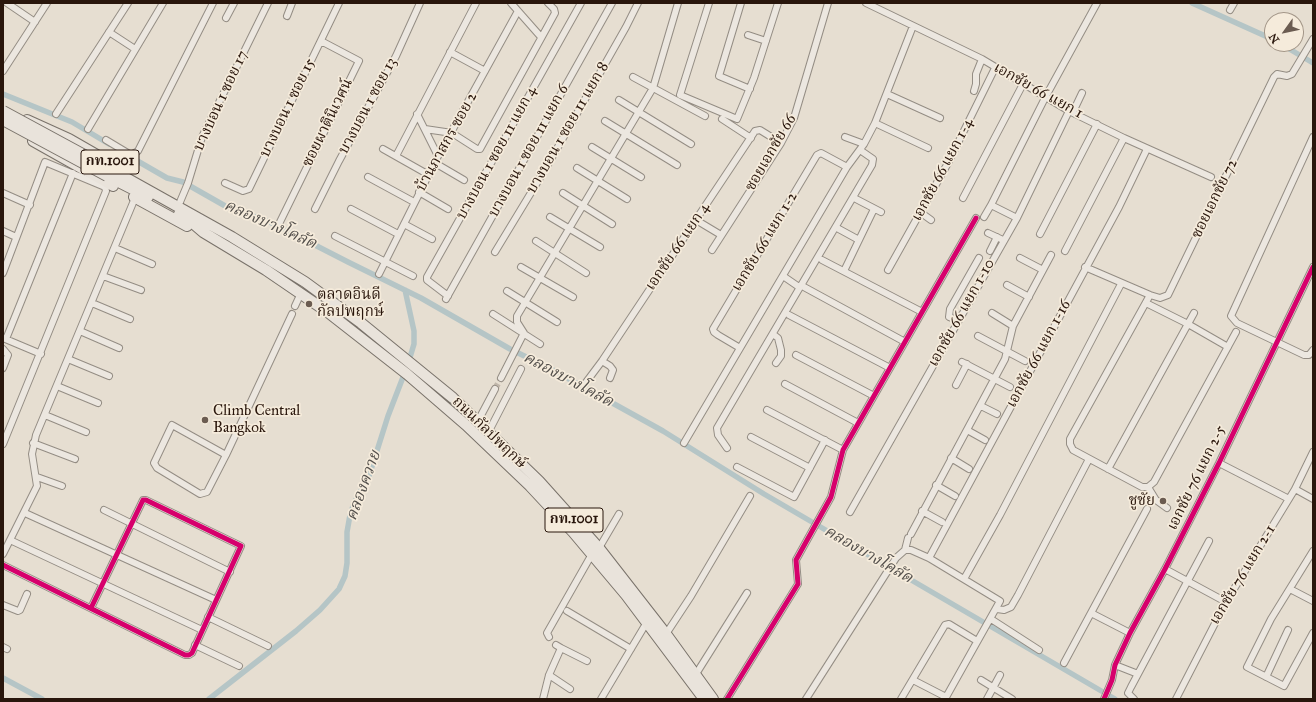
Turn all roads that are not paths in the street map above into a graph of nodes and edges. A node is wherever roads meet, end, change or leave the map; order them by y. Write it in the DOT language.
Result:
graph roads {
  1 [pos="7,3"];
  2 [pos="47,3"];
  3 [pos="128,3"];
  4 [pos="162,3"];
  5 [pos="213,3"];
  6 [pos="234,3"];
  7 [pos="268,3"];
  8 [pos="292,3"];
  9 [pos="339,3"];
  10 [pos="420,3"];
  11 [pos="476,3"];
  12 [pos="511,3"];
  13 [pos="548,3"];
  14 [pos="581,3"];
  15 [pos="612,3"];
  16 [pos="638,3"];
  17 [pos="678,3"];
  18 [pos="709,3"];
  19 [pos="741,3"];
  20 [pos="778,3"];
  21 [pos="866,3"];
  22 [pos="1097,3"];
  23 [pos="1234,3"];
  24 [pos="826,4"];
  25 [pos="1230,10"];
  26 [pos="518,11"];
  27 [pos="287,16"];
  28 [pos="226,18"];
  29 [pos="35,22"];
  30 [pos="913,26"];
  31 [pos="109,32"];
  32 [pos="748,35"];
  33 [pos="541,37"];
  34 [pos="1313,39"];
  35 [pos="766,41"];
  36 [pos="321,42"];
  37 [pos="135,49"];
  38 [pos="450,52"];
  39 [pos="982,60"];
  40 [pos="995,68"];
  41 [pos="3,71"];
  42 [pos="486,71"];
  43 [pos="633,77"];
  44 [pos="1023,84"];
  45 [pos="653,88"];
  46 [pos="750,89"];
  47 [pos="974,91"];
  48 [pos="1082,93"];
  49 [pos="887,94"];
  50 [pos="1046,96"];
  51 [pos="619,100"];
  52 [pos="3,111"];
  53 [pos="1071,111"];
  54 [pos="639,113"];
  55 [pos="56,114"];
  56 [pos="417,114"];
  57 [pos="705,116"];
  58 [pos="940,118"];
  59 [pos="722,119"];
  60 [pos="605,121"];
  61 [pos="875,123"];
  62 [pos="3,124"];
  63 [pos="1097,124"];
  64 [pos="43,127"];
  65 [pos="88,129"];
  66 [pos="425,129"];
  67 [pos="452,133"];
  68 [pos="626,134"];
  69 [pos="845,137"];
  70 [pos="1313,137"];
  71 [pos="751,138"];
  72 [pos="1124,138"];
  73 [pos="106,140"];
  74 [pos="35,143"];
  75 [pos="781,143"];
  76 [pos="691,144"];
  77 [pos="592,147"];
  78 [pos="862,147"];
  79 [pos="928,148"];
  80 [pos="1147,149"];
  81 [pos="383,150"];
  82 [pos="396,156"];
  83 [pos="438,156"];
  84 [pos="611,159"];
  85 [pos="435,163"];
  86 [pos="677,165"];
  87 [pos="847,167"];
  88 [pos="577,168"];
  89 [pos="110,173"];
  90 [pos="74,174"];
  91 [pos="429,174"];
  92 [pos="368,177"];
  93 [pos="641,177"];
  94 [pos="1211,177"];
  95 [pos="464,180"];
  96 [pos="598,181"];
  97 [pos="225,183"];
  98 [pos="419,192"];
  99 [pos="563,192"];
  100 [pos="3,193"];
  101 [pos="182,197"];
  102 [pos="135,198"];
  103 [pos="963,198"];
  104 [pos="627,199"];
  105 [pos="856,199"];
  106 [pos="414,202"];
  107 [pos="30,205"];
  108 [pos="583,205"];
  109 [pos="991,205"];
  110 [pos="315,209"];
  111 [pos="351,209"];
  112 [pos="448,209"];
  113 [pos="874,209"];
  114 [pos="880,212"];
  115 [pos="920,212"];
  116 [pos="550,217"];
  117 [pos="984,217"];
  118 [pos="976,218"];
  119 [pos="1017,218"];
  120 [pos="696,220"];
  121 [pos="931,220"];
  122 [pos="210,224"];
  123 [pos="279,224"];
  124 [pos="404,224"];
  125 [pos="612,224"];
  126 [pos="837,228"];
  127 [pos="569,229"];
  128 [pos="3,231"];
  129 [pos="203,232"];
  130 [pos="988,233"];
  131 [pos="398,234"];
  132 [pos="1040,234"];
  133 [pos="721,235"];
  134 [pos="335,236"];
  135 [pos="16,237"];
  136 [pos="432,239"];
  137 [pos="1000,239"];
  138 [pos="859,240"];
  139 [pos="536,241"];
  140 [pos="600,247"];
  141 [pos="115,248"];
  142 [pos="712,250"];
  143 [pos="1065,251"];
  144 [pos="495,252"];
  145 [pos="990,252"];
  146 [pos="555,253"];
  147 [pos="1051,254"];
  148 [pos="979,258"];
  149 [pos="1020,258"];
  150 [pos="822,260"];
  151 [pos="386,261"];
  152 [pos="152,264"];
  153 [pos="521,267"];
  154 [pos="1086,267"];
  155 [pos="1313,267"];
  156 [pos="4,270"];
  157 [pos="888,270"];
  158 [pos="1043,270"];
  159 [pos="844,271"];
  160 [pos="586,273"];
  161 [pos="379,274"];
  162 [pos="103,276"];
  163 [pos="412,276"];
  164 [pos="783,276"];
  165 [pos="540,278"];
  166 [pos="1310,279"];
  167 [pos="1121,284"];
  168 [pos="1007,285"];
  169 [pos="802,287"];
  170 [pos="140,290"];
  171 [pos="507,291"];
  172 [pos="301,293"];
  173 [pos="1150,295"];
  174 [pos="447,297"];
  175 [pos="573,297"];
  176 [pos="1029,297"];
  177 [pos="525,302"];
  178 [pos="1146,303"];
  179 [pos="92,304"];
  180 [pos="295,306"];
  181 [pos="922,312"];
  182 [pos="992,313"];
  183 [pos="1194,313"];
  184 [pos="292,314"];
  185 [pos="493,314"];
  186 [pos="789,315"];
  187 [pos="130,319"];
  188 [pos="957,320"];
  189 [pos="557,322"];
  190 [pos="1188,324"];
  191 [pos="1014,326"];
  192 [pos="80,331"];
  193 [pos="1236,332"];
  194 [pos="524,333"];
  195 [pos="773,334"];
  196 [pos="978,336"];
  197 [pos="5,339"];
  198 [pos="905,342"];
  199 [pos="1278,342"];
  200 [pos="540,344"];
  201 [pos="1228,347"];
  202 [pos="119,348"];
  203 [pos="740,348"];
  204 [pos="3,349"];
  205 [pos="1313,350"];
  206 [pos="1008,351"];
  207 [pos="41,354"];
  208 [pos="796,355"];
  209 [pos="68,359"];
  210 [pos="602,361"];
  211 [pos="1025,361"];
  212 [pos="776,363"];
  213 [pos="3,368"];
  214 [pos="890,368"];
  215 [pos="521,369"];
  216 [pos="109,376"];
  217 [pos="501,378"];
  218 [pos="610,378"];
  219 [pos="995,378"];
  220 [pos="785,384"];
  221 [pos="584,385"];
  222 [pos="956,385"];
  223 [pos="57,386"];
  224 [pos="1010,388"];
  225 [pos="495,389"];
  226 [pos="874,396"];
  227 [pos="98,403"];
  228 [pos="981,406"];
  229 [pos="767,410"];
  230 [pos="997,414"];
  231 [pos="45,415"];
  232 [pos="478,421"];
  233 [pos="858,423"];
  234 [pos="967,430"];
  235 [pos="489,431"];
  236 [pos="86,432"];
  237 [pos="751,437"];
  238 [pos="824,440"];
  239 [pos="985,440"];
  240 [pos="33,442"];
  241 [pos="684,442"];
  242 [pos="3,444"];
  243 [pos="727,448"];
  244 [pos="843,450"];
  245 [pos="1313,452"];
  246 [pos="226,455"];
  247 [pos="951,458"];
  248 [pos="75,459"];
  249 [pos="1089,459"];
  250 [pos="1219,463"];
  251 [pos="737,467"];
  252 [pos="810,468"];
  253 [pos="969,469"];
  254 [pos="1108,469"];
  255 [pos="37,477"];
  256 [pos="936,485"];
  257 [pos="62,486"];
  258 [pos="1148,487"];
  259 [pos="1295,489"];
  260 [pos="750,496"];
  261 [pos="956,496"];
  262 [pos="1289,499"];
  263 [pos="1313,499"];
  264 [pos="1168,508"];
  265 [pos="1147,509"];
  266 [pos="104,510"];
  267 [pos="922,511"];
  268 [pos="25,512"];
  269 [pos="850,512"];
  270 [pos="619,514"];
  271 [pos="942,522"];
  272 [pos="131,523"];
  273 [pos="10,540"];
  274 [pos="1209,541"];
  275 [pos="905,550"];
  276 [pos="595,551"];
  277 [pos="1313,551"];
  278 [pos="3,554"];
  279 [pos="116,555"];
  280 [pos="929,558"];
  281 [pos="3,565"];
  282 [pos="1165,569"];
  283 [pos="230,572"];
  284 [pos="964,579"];
  285 [pos="1187,580"];
  286 [pos="103,584"];
  287 [pos="1290,589"];
  288 [pos="747,593"];
  289 [pos="27,594"];
  290 [pos="216,600"];
  291 [pos="1313,600"];
  292 [pos="1226,602"];
  293 [pos="3,605"];
  294 [pos="91,608"];
  295 [pos="996,609"];
  296 [pos="567,611"];
  297 [pos="1091,613"];
  298 [pos="208,617"];
  299 [pos="991,620"];
  300 [pos="647,622"];
  301 [pos="202,630"];
  302 [pos="1288,630"];
  303 [pos="1130,633"];
  304 [pos="1313,633"];
  305 [pos="666,634"];
  306 [pos="549,638"];
  307 [pos="978,641"];
  308 [pos="195,645"];
  309 [pos="268,646"];
  310 [pos="631,649"];
  311 [pos="1039,650"];
  312 [pos="587,661"];
  313 [pos="1064,663"];
  314 [pos="1115,665"];
  315 [pos="239,666"];
  316 [pos="696,674"];
  317 [pos="1138,674"];
  318 [pos="549,675"];
  319 [pos="1000,675"];
  320 [pos="1266,677"];
  321 [pos="913,680"];
  322 [pos="981,680"];
  323 [pos="570,688"];
  324 [pos="993,688"];
  325 [pos="945,698"];
  326 [pos="543,699"];
  327 [pos="601,699"];
  328 [pos="704,699"];
  329 [pos="713,699"];
  330 [pos="727,699"];
  331 [pos="806,699"];
  332 [pos="901,699"];
  333 [pos="987,699"];
  334 [pos="1012,699"];
  335 [pos="1104,699"];
  336 [pos="1134,699"];
  337 [pos="1176,699"];
  1 -- 29 [label="street"];
  2 -- 29 [label="street"];
  3 -- 31 [label="street"];
  4 -- 37 [label="street"];
  5 -- 73 [label="street"];
  6 -- 28 [label="street"];
  7 -- 101 [label="street, บางบอน 1 ซอย 17"];
  8 -- 27 [label="street"];
  9 -- 36 [label="street, บางบอน 1 ซอย 15"];
  10 -- 110 [label="street, บางบอน 1 ซอย 13"];
  11 -- 38 [label="street"];
  12 -- 26 [label="street"];
  13 -- 33 [label="street"];
  14 -- 174 [label="street, บางบอน 1 ซอย 11 แยก 4"];
  15 -- 174 [label="street, บางบอน 1 ซอย 11 แยก 6"];
  16 -- 144 [label="street, บางบอน 1 ซอย 11 แยก 8"];
  17 -- 45 [label="street"];
  18 -- 46 [label="street"];
  19 -- 46 [label="street"];
  20 -- 35 [label="street"];
  21 -- 30 [label="street, เอกชัย 66 แยก 1"];
  22 -- 50 [label="street"];
  23 -- 25 [label="street"];
  24 -- 75 [label="street, ซอยเอกชัย 66"];
  26 -- 33 [label="street"];
  26 -- 42 [label="street, บ้านภาสกร ซอย 2"];
  29 -- 41 [label="street"];
  30 -- 39 [label="street, เอกชัย 66 แยก 1"];
  30 -- 49 [label="street"];
  31 -- 37 [label="street"];
  31 -- 55 [label="street"];
  32 -- 35 [label="street"];
  33 -- 67 [label="street"];
  34 -- 173 [label="street, ซอยเอกชัย 72"];
  35 -- 46 [label="street"];
  36 -- 97 [label="street, บางบอน 1 ซอย 15"];
  36 -- 123 [label="street, ซอยผาตินิเวศน์"];
  37 -- 65 [label="street"];
  38 -- 42 [label="street"];
  38 -- 56 [label="street"];
  39 -- 40 [label="street, เอกชัย 66 แยก 1"];
  39 -- 47 [label="street"];
  40 -- 44 [label="street, เอกชัย 66 แยก 1"];
  40 -- 115 [label="street, เอกชัย 66 แยก 1-4"];
  42 -- 67 [label="street, บ้านภาสกร ซอย 2"];
  43 -- 45 [label="street"];
  44 -- 50 [label="street, เอกชัย 66 แยก 1"];
  44 -- 103 [label="street"];
  45 -- 54 [label="street"];
  45 -- 57 [label="street"];
  48 -- 53 [label="street, เอกชัย 66 แยก 1-10"];
  49 -- 58 [label="street"];
  49 -- 61 [label="street"];
  50 -- 53 [label="street, เอกชัย 66 แยก 1"];
  50 -- 109 [label="street"];
  51 -- 54 [label="street"];
  52 -- 64 [label="main road, ถนนกัลปพฤกษ์ / กท.1001"];
  52 -- 89 [label="main road, ถนนกัลปพฤกษ์ / กท.1001, bridge"];
  53 -- 63 [label="street, เอกชัย 66 แยก 1"];
  53 -- 119 [label="street, เอกชัย 66 แยก 1-10"];
  54 -- 68 [label="street"];
  54 -- 76 [label="street"];
  56 -- 66 [label="street"];
  56 -- 82 [label="street"];
  59 -- 71 [label="street"];
  60 -- 68 [label="street"];
  61 -- 78 [label="street"];
  61 -- 79 [label="street"];
  62 -- 74 [label="main road, ถนนกัลปพฤกษ์ / กท.1001"];
  62 -- 89 [label="main road, ถนนกัลปพฤกษ์ / กท.1001, bridge"];
  63 -- 72 [label="street, เอกชัย 66 แยก 1"];
  63 -- 132 [label="street"];
  64 -- 74 [label="main road"];
  64 -- 101 [label="main road, ถนนกัลปพฤกษ์ / กท.1001"];
  66 -- 67 [label="street"];
  66 -- 83 [label="street"];
  67 -- 83 [label="street, บ้านภาสกร ซอย 2"];
  68 -- 84 [label="street"];
  68 -- 86 [label="street"];
  69 -- 78 [label="street"];
  70 -- 199 [label="street"];
  71 -- 75 [label="street"];
  71 -- 120 [label="street, เอกชัย 66 แยก 4"];
  72 -- 80 [label="street, เอกชัย 66 แยก 1"];
  72 -- 143 [label="street"];
  74 -- 102 [label="main road, ถนนกัลปพฤกษ์ / กท.1001"];
  75 -- 133 [label="street, ซอยเอกชัย 66"];
  77 -- 84 [label="street"];
  78 -- 87 [label="street"];
  78 -- 169 [label="street"];
  80 -- 94 [label="street, เอกชัย 66 แยก 1"];
  80 -- 154 [label="street, เอกชัย 66 แยก 1-16"];
  81 -- 82 [label="street"];
  82 -- 91 [label="street"];
  83 -- 85 [label="street, บ้านภาสกร ซอย 2"];
  84 -- 93 [label="street"];
  84 -- 96 [label="street"];
  85 -- 91 [label="street, บ้านภาสกร ซอย 2"];
  85 -- 95 [label="street"];
  87 -- 164 [label="street"];
  87 -- 203 [label="street, เอกชัย 66 แยก 1-2"];
  88 -- 96 [label="street"];
  89 -- 122 [label="main road, ถนนกัลปพฤกษ์ / กท.1001"];
  89 -- 129 [label="main road, ถนนกัลปพฤกษ์ / กท.1001"];
  90 -- 107 [label="street"];
  90 -- 197 [label="street"];
  90 -- 207 [label="street"];
  91 -- 98 [label="street, บ้านภาสกร ซอย 2"];
  92 -- 106 [label="street"];
  96 -- 104 [label="street"];
  96 -- 108 [label="street"];
  98 -- 106 [label="street, บ้านภาสกร ซอย 2"];
  98 -- 112 [label="street"];
  99 -- 108 [label="street"];
  100 -- 107 [label="street"];
  101 -- 122 [label="main road, ถนนกัลปพฤกษ์ / กท.1001"];
  102 -- 129 [label="main road, ถนนกัลปพฤกษ์ / กท.1001"];
  102 -- 141 [label="street"];
  105 -- 113 [label="street"];
  106 -- 124 [label="street, บ้านภาสกร ซอย 2"];
  107 -- 135 [label="street"];
  108 -- 125 [label="street"];
  108 -- 127 [label="street"];
  109 -- 117 [label="street"];
  109 -- 119 [label="street"];
  111 -- 131 [label="street"];
  113 -- 114 [label="street"];
  113 -- 138 [label="street"];
  115 -- 121 [label="street"];
  115 -- 157 [label="street, เอกชัย 66 แยก 1-4"];
  116 -- 127 [label="street"];
  118 -- 181 [label="street"];
  119 -- 137 [label="street, เอกชัย 66 แยก 1-10"];
  120 -- 133 [label="street"];
  120 -- 210 [label="street, เอกชัย 66 แยก 4"];
  122 -- 232 [label="main road, ถนนกัลปพฤกษ์ / กท.1001"];
  124 -- 131 [label="street, บ้านภาสกร ซอย 2"];
  124 -- 136 [label="street"];
  126 -- 138 [label="street"];
  127 -- 140 [label="street"];
  127 -- 146 [label="street"];
  128 -- 135 [label="street"];
  129 -- 172 [label="main road, ถนนกัลปพฤกษ์ / กท.1001"];
  130 -- 137 [label="street"];
  131 -- 151 [label="street, บ้านภาสกร ซอย 2"];
  133 -- 142 [label="street, ซอยเอกชัย 66"];
  134 -- 151 [label="street"];
  135 -- 156 [label="street"];
  137 -- 145 [label="street"];
  137 -- 188 [label="street, เอกชัย 66 แยก 1-10"];
  138 -- 159 [label="street"];
  139 -- 146 [label="street"];
  141 -- 152 [label="street"];
  141 -- 162 [label="street"];
  146 -- 160 [label="street"];
  146 -- 165 [label="street"];
  147 -- 158 [label="street"];
  148 -- 188 [label="street"];
  149 -- 158 [label="street"];
  150 -- 159 [label="street"];
  151 -- 161 [label="street, บ้านภาสกร ซอย 2"];
  151 -- 163 [label="street"];
  153 -- 165 [label="street"];
  154 -- 167 [label="street, ซอยเอกชัย 72"];
  154 -- 280 [label="street, เอกชัย 66 แยก 1-16"];
  155 -- 166 [label="street, เอกชัย 76 แยก 2-5"];
  158 -- 176 [label="street"];
  159 -- 181 [label="street"];
  162 -- 170 [label="street"];
  162 -- 179 [label="street"];
  164 -- 169 [label="street"];
  164 -- 203 [label="street"];
  165 -- 175 [label="street"];
  165 -- 177 [label="street"];
  166 -- 199 [label="street, เอกชัย 76 แยก 2-5"];
  167 -- 173 [label="street, ซอยเอกชัย 72"];
  167 -- 284 [label="street"];
  168 -- 176 [label="street"];
  169 -- 195 [label="street"];
  169 -- 198 [label="street"];
  171 -- 177 [label="street"];
  172 -- 180 [label="street"];
  172 -- 276 [label="main road, ถนนกัลปพฤกษ์ / กท.1001"];
  173 -- 178 [label="street"];
  176 -- 191 [label="street"];
  177 -- 189 [label="street"];
  177 -- 194 [label="street"];
  178 -- 190 [label="street"];
  178 -- 249 [label="street"];
  179 -- 187 [label="street"];
  179 -- 192 [label="street"];
  181 -- 198 [label="street"];
  182 -- 191 [label="street"];
  183 -- 190 [label="street"];
  184 -- 246 [label="street"];
  185 -- 194 [label="street"];
  186 -- 214 [label="street"];
  188 -- 269 [label="street, เอกชัย 66 แยก 1-10"];
  190 -- 201 [label="street"];
  190 -- 254 [label="street"];
  191 -- 206 [label="street"];
  192 -- 202 [label="street"];
  192 -- 209 [label="street"];
  193 -- 201 [label="street"];
  194 -- 200 [label="street"];
  194 -- 217 [label="street"];
  195 -- 212 [label="street"];
  195 -- 243 [label="street"];
  196 -- 206 [label="street"];
  197 -- 207 [label="street"];
  198 -- 214 [label="street"];
  199 -- 205 [label="street"];
  199 -- 250 [label="street, เอกชัย 76 แยก 2-5"];
  201 -- 258 [label="street"];
  203 -- 241 [label="street"];
  204 -- 213 [label="street"];
  206 -- 211 [label="street"];
  206 -- 219 [label="street"];
  207 -- 242 [label="street"];
  208 -- 226 [label="street"];
  209 -- 216 [label="street"];
  209 -- 223 [label="street"];
  210 -- 218 [label="street"];
  210 -- 221 [label="street, เอกชัย 66 แยก 4"];
  214 -- 226 [label="street"];
  215 -- 235 [label="street"];
  219 -- 222 [label="street"];
  219 -- 224 [label="street"];
  219 -- 228 [label="street"];
  220 -- 233 [label="street"];
  223 -- 227 [label="street"];
  223 -- 231 [label="street"];
  225 -- 232 [label="street"];
  226 -- 233 [label="street"];
  228 -- 230 [label="street"];
  228 -- 234 [label="street"];
  229 -- 238 [label="street"];
  231 -- 236 [label="street"];
  231 -- 240 [label="street"];
  232 -- 235 [label="main road, ถนนกัลปพฤกษ์ / กท.1001"];
  233 -- 244 [label="street"];
  234 -- 239 [label="street"];
  234 -- 247 [label="street"];
  235 -- 276 [label="main road, ถนนกัลปพฤกษ์ / กท.1001"];
  237 -- 252 [label="street"];
  238 -- 244 [label="street"];
  238 -- 252 [label="street"];
  240 -- 248 [label="street"];
  240 -- 255 [label="street"];
  244 -- 330 [label="street"];
  245 -- 259 [label="street, เอกชัย 76 แยก 2-1"];
  246 -- 246 [label="street"];
  247 -- 253 [label="street"];
  247 -- 256 [label="street"];
  249 -- 254 [label="street"];
  249 -- 295 [label="street"];
  250 -- 262 [label="street"];
  250 -- 282 [label="street, เอกชัย 76 แยก 2-5"];
  251 -- 252 [label="street"];
  254 -- 258 [label="street"];
  255 -- 257 [label="street"];
  255 -- 268 [label="street"];
  256 -- 261 [label="street"];
  256 -- 267 [label="street"];
  258 -- 264 [label="street"];
  259 -- 262 [label="street, เอกชัย 76 แยก 2-1"];
  259 -- 263 [label="street"];
  260 -- 305 [label="street"];
  262 -- 292 [label="street, เอกชัย 76 แยก 2-1"];
  265 -- 297 [label="street"];
  266 -- 272 [label="street"];
  267 -- 271 [label="street"];
  267 -- 275 [label="street"];
  268 -- 273 [label="street"];
  268 -- 279 [label="street"];
  270 -- 276 [label="street"];
  272 -- 279 [label="street"];
  272 -- 283 [label="street"];
  272 -- 283 [label="street"];
  273 -- 278 [label="street"];
  273 -- 286 [label="street"];
  274 -- 285 [label="street"];
  275 -- 280 [label="street"];
  275 -- 331 [label="street"];
  276 -- 300 [label="main road, ถนนกัลปพฤกษ์ / กท.1001"];
  276 -- 305 [label="main road, ถนนกัลปพฤกษ์ / กท.1001"];
  276 -- 306 [label="street"];
  277 -- 287 [label="street"];
  279 -- 286 [label="street"];
  279 -- 290 [label="street"];
  280 -- 284 [label="street"];
  281 -- 294 [label="street"];
  282 -- 285 [label="street"];
  282 -- 303 [label="street, เอกชัย 76 แยก 2-5"];
  283 -- 290 [label="street"];
  284 -- 295 [label="street"];
  285 -- 292 [label="street"];
  285 -- 317 [label="street"];
  286 -- 294 [label="street"];
  286 -- 301 [label="street"];
  287 -- 291 [label="street"];
  287 -- 320 [label="street"];
  288 -- 316 [label="street"];
  289 -- 293 [label="street"];
  290 -- 298 [label="street"];
  292 -- 337 [label="street, เอกชัย 76 แยก 2-1"];
  294 -- 308 [label="street"];
  295 -- 299 [label="street"];
  296 -- 310 [label="street"];
  297 -- 303 [label="street"];
  297 -- 313 [label="street"];
  298 -- 301 [label="street"];
  298 -- 309 [label="street"];
  299 -- 307 [label="street"];
  299 -- 311 [label="street"];
  300 -- 310 [label="street"];
  300 -- 328 [label="main road, ถนนกัลปพฤกษ์ / กท.1001"];
  301 -- 308 [label="street"];
  302 -- 320 [label="street"];
  303 -- 314 [label="street, เอกชัย 76 แยก 2-5"];
  304 -- 320 [label="street"];
  305 -- 316 [label="main road, ถนนกัลปพฤกษ์ / กท.1001"];
  307 -- 321 [label="street"];
  307 -- 325 [label="street"];
  308 -- 315 [label="street"];
  310 -- 327 [label="street"];
  312 -- 318 [label="street"];
  314 -- 317 [label="street"];
  314 -- 335 [label="street, เอกชัย 76 แยก 2-5"];
  316 -- 329 [label="main road, ถนนกัลปพฤกษ์ / กท.1001"];
  317 -- 336 [label="street"];
  318 -- 323 [label="street"];
  318 -- 326 [label="street"];
  319 -- 324 [label="street"];
  321 -- 325 [label="street"];
  321 -- 332 [label="street"];
  322 -- 324 [label="street"];
  324 -- 333 [label="street"];
  324 -- 334 [label="street"];
}
